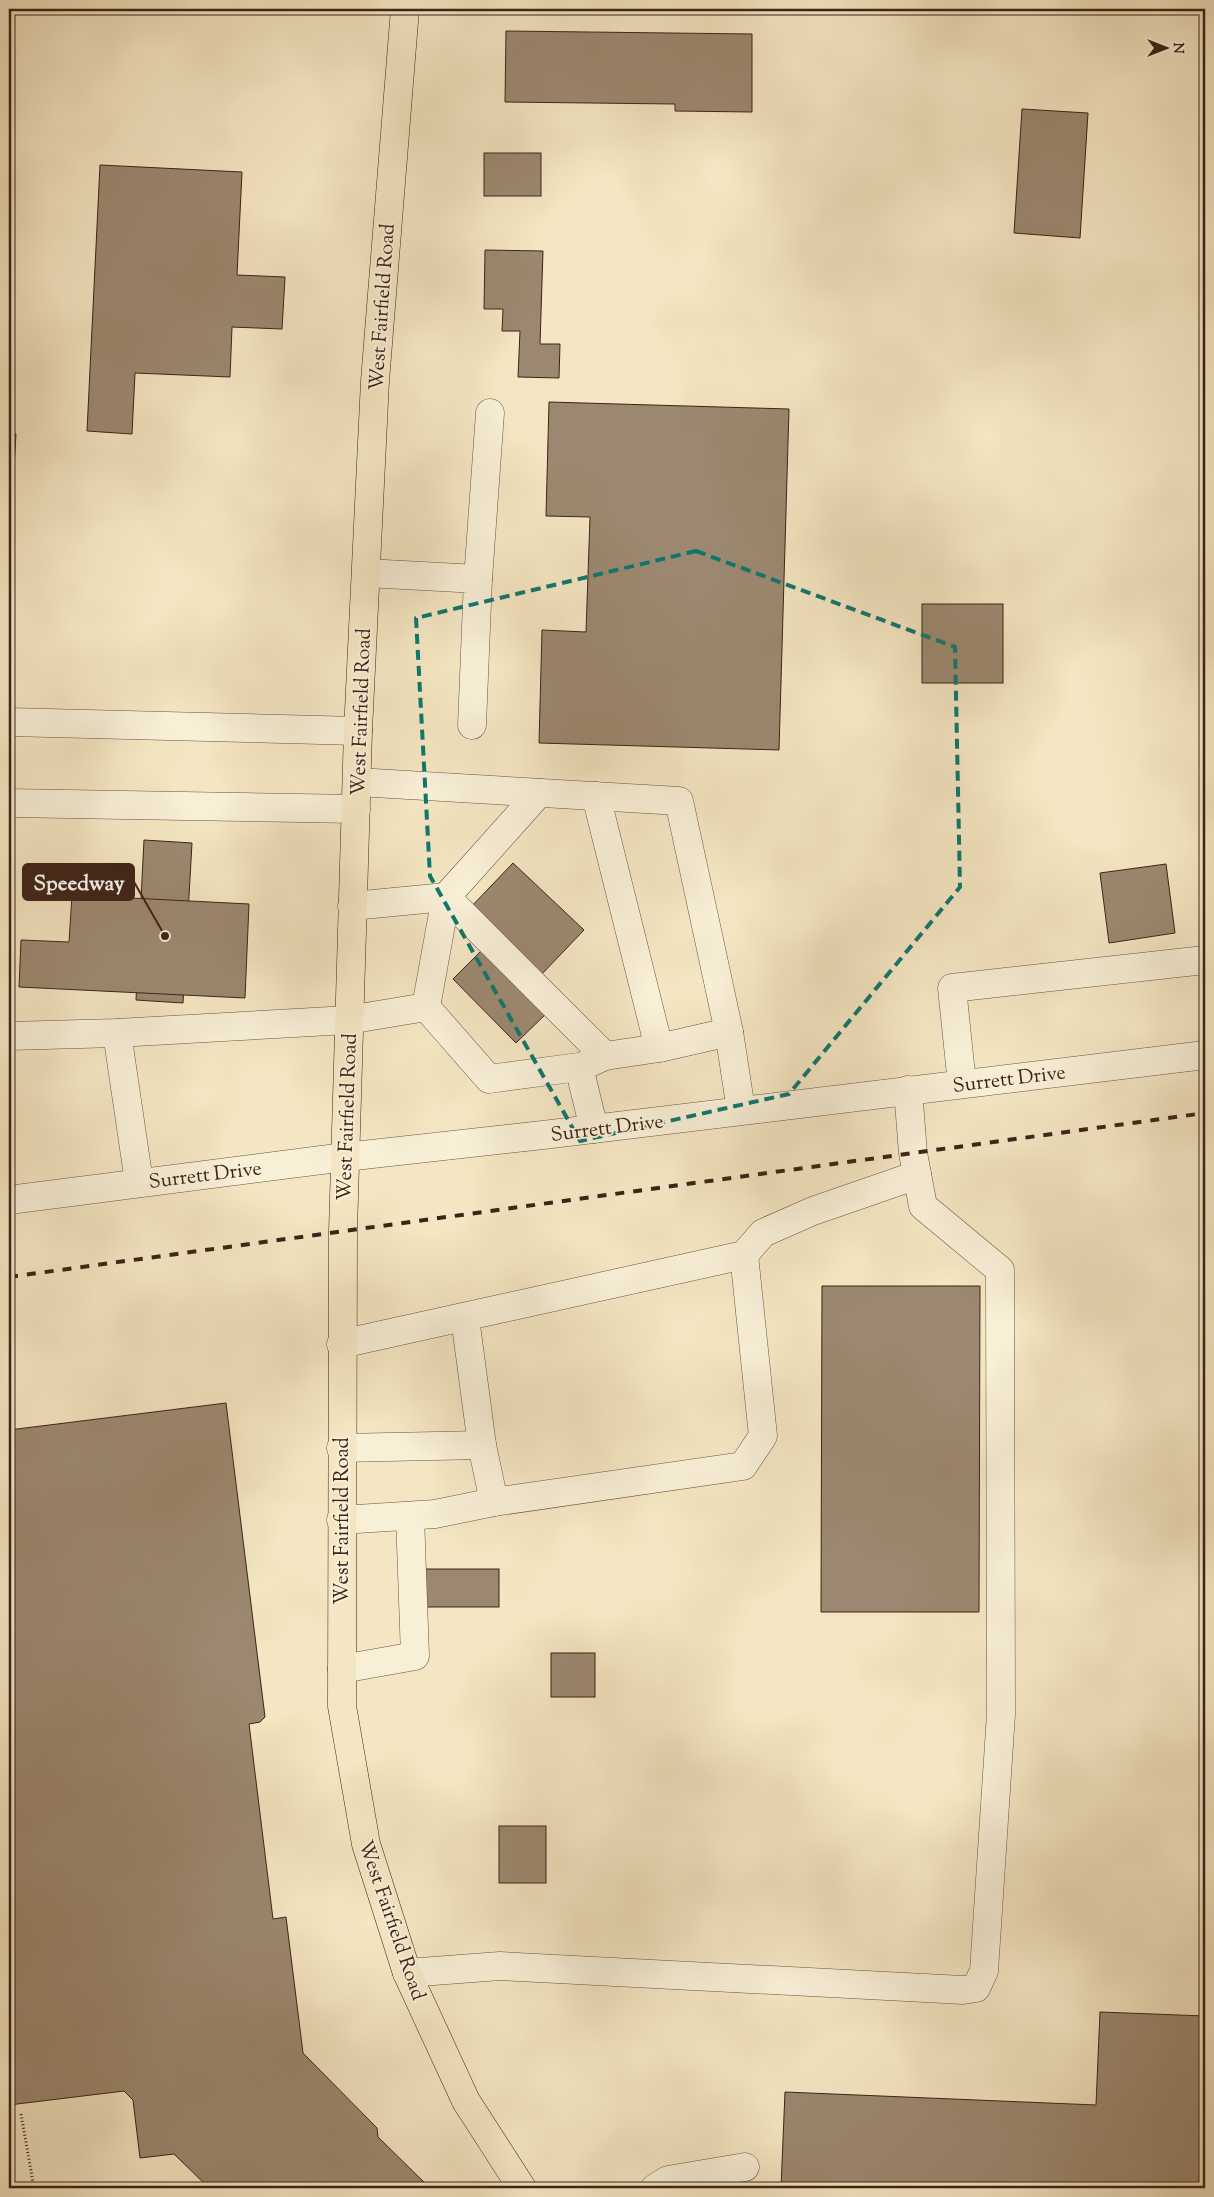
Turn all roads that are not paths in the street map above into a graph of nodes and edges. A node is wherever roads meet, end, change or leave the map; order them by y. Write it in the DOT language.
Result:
graph roads {
  1 [pos="405,9"];
  2 [pos="490,413"];
  3 [pos="366,573"];
  4 [pos="478,579"];
  5 [pos="9,722"];
  6 [pos="472,725"];
  7 [pos="358,731"];
  8 [pos="357,782"];
  9 [pos="539,793"];
  10 [pos="596,796"];
  11 [pos="9,803"];
  12 [pos="356,809"];
  13 [pos="446,897"];
  14 [pos="352,906"];
  15 [pos="1205,960"];
  16 [pos="426,1007"];
  17 [pos="348,1020"];
  18 [pos="729,1032"];
  19 [pos="117,1033"];
  20 [pos="9,1036"];
  21 [pos="659,1048"];
  22 [pos="1205,1055"];
  23 [pos="605,1056"];
  24 [pos="578,1068"];
  25 [pos="962,1084"];
  26 [pos="908,1090"];
  27 [pos="741,1110"];
  28 [pos="594,1128"];
  29 [pos="345,1157"];
  30 [pos="917,1175"];
  31 [pos="139,1182"];
  32 [pos="9,1200"];
  33 [pos="744,1255"];
  34 [pos="465,1318"];
  35 [pos="341,1344"];
  36 [pos="482,1445"];
  37 [pos="341,1448"];
  38 [pos="494,1502"];
  39 [pos="410,1516"];
  40 [pos="342,1520"];
  41 [pos="342,1669"];
  42 [pos="407,1973"];
  43 [pos="745,2167"];
  44 [pos="522,2188"];
  45 [pos="655,2188"];
  1 -- 3 [label="main road, West Fairfield Road"];
  2 -- 4 [label="street"];
  3 -- 4 [label="street"];
  3 -- 7 [label="main road, West Fairfield Road"];
  4 -- 6 [label="street"];
  5 -- 7 [label="street"];
  7 -- 8 [label="main road, West Fairfield Road"];
  8 -- 9 [label="street"];
  8 -- 12 [label="main road, West Fairfield Road"];
  9 -- 10 [label="street"];
  9 -- 13 [label="street"];
  10 -- 18 [label="street"];
  10 -- 21 [label="street"];
  11 -- 12 [label="street"];
  12 -- 14 [label="main road, West Fairfield Road"];
  13 -- 14 [label="street"];
  13 -- 16 [label="street"];
  13 -- 23 [label="street"];
  14 -- 17 [label="main road, West Fairfield Road"];
  15 -- 25 [label="street"];
  16 -- 17 [label="street"];
  16 -- 24 [label="street"];
  17 -- 19 [label="street"];
  17 -- 29 [label="main road, West Fairfield Road"];
  18 -- 21 [label="street"];
  18 -- 27 [label="street"];
  19 -- 20 [label="street"];
  19 -- 31 [label="street"];
  21 -- 23 [label="street"];
  22 -- 25 [label="street, Surrett Drive"];
  23 -- 24 [label="street"];
  24 -- 28 [label="street"];
  25 -- 26 [label="street, Surrett Drive"];
  26 -- 27 [label="street, Surrett Drive"];
  26 -- 30 [label="street"];
  27 -- 28 [label="street, Surrett Drive"];
  28 -- 29 [label="street, Surrett Drive"];
  29 -- 31 [label="street, Surrett Drive"];
  29 -- 35 [label="main road, West Fairfield Road"];
  30 -- 33 [label="street"];
  30 -- 42 [label="street"];
  31 -- 32 [label="street, Surrett Drive"];
  33 -- 34 [label="street"];
  33 -- 38 [label="street"];
  34 -- 35 [label="street"];
  34 -- 36 [label="street"];
  35 -- 37 [label="main road, West Fairfield Road"];
  36 -- 37 [label="street"];
  36 -- 38 [label="street"];
  37 -- 40 [label="main road, West Fairfield Road"];
  38 -- 39 [label="street"];
  39 -- 40 [label="street"];
  39 -- 41 [label="street"];
  40 -- 41 [label="main road, West Fairfield Road"];
  41 -- 42 [label="main road, West Fairfield Road"];
  42 -- 44 [label="main road, West Fairfield Road"];
  43 -- 45 [label="street"];
}
